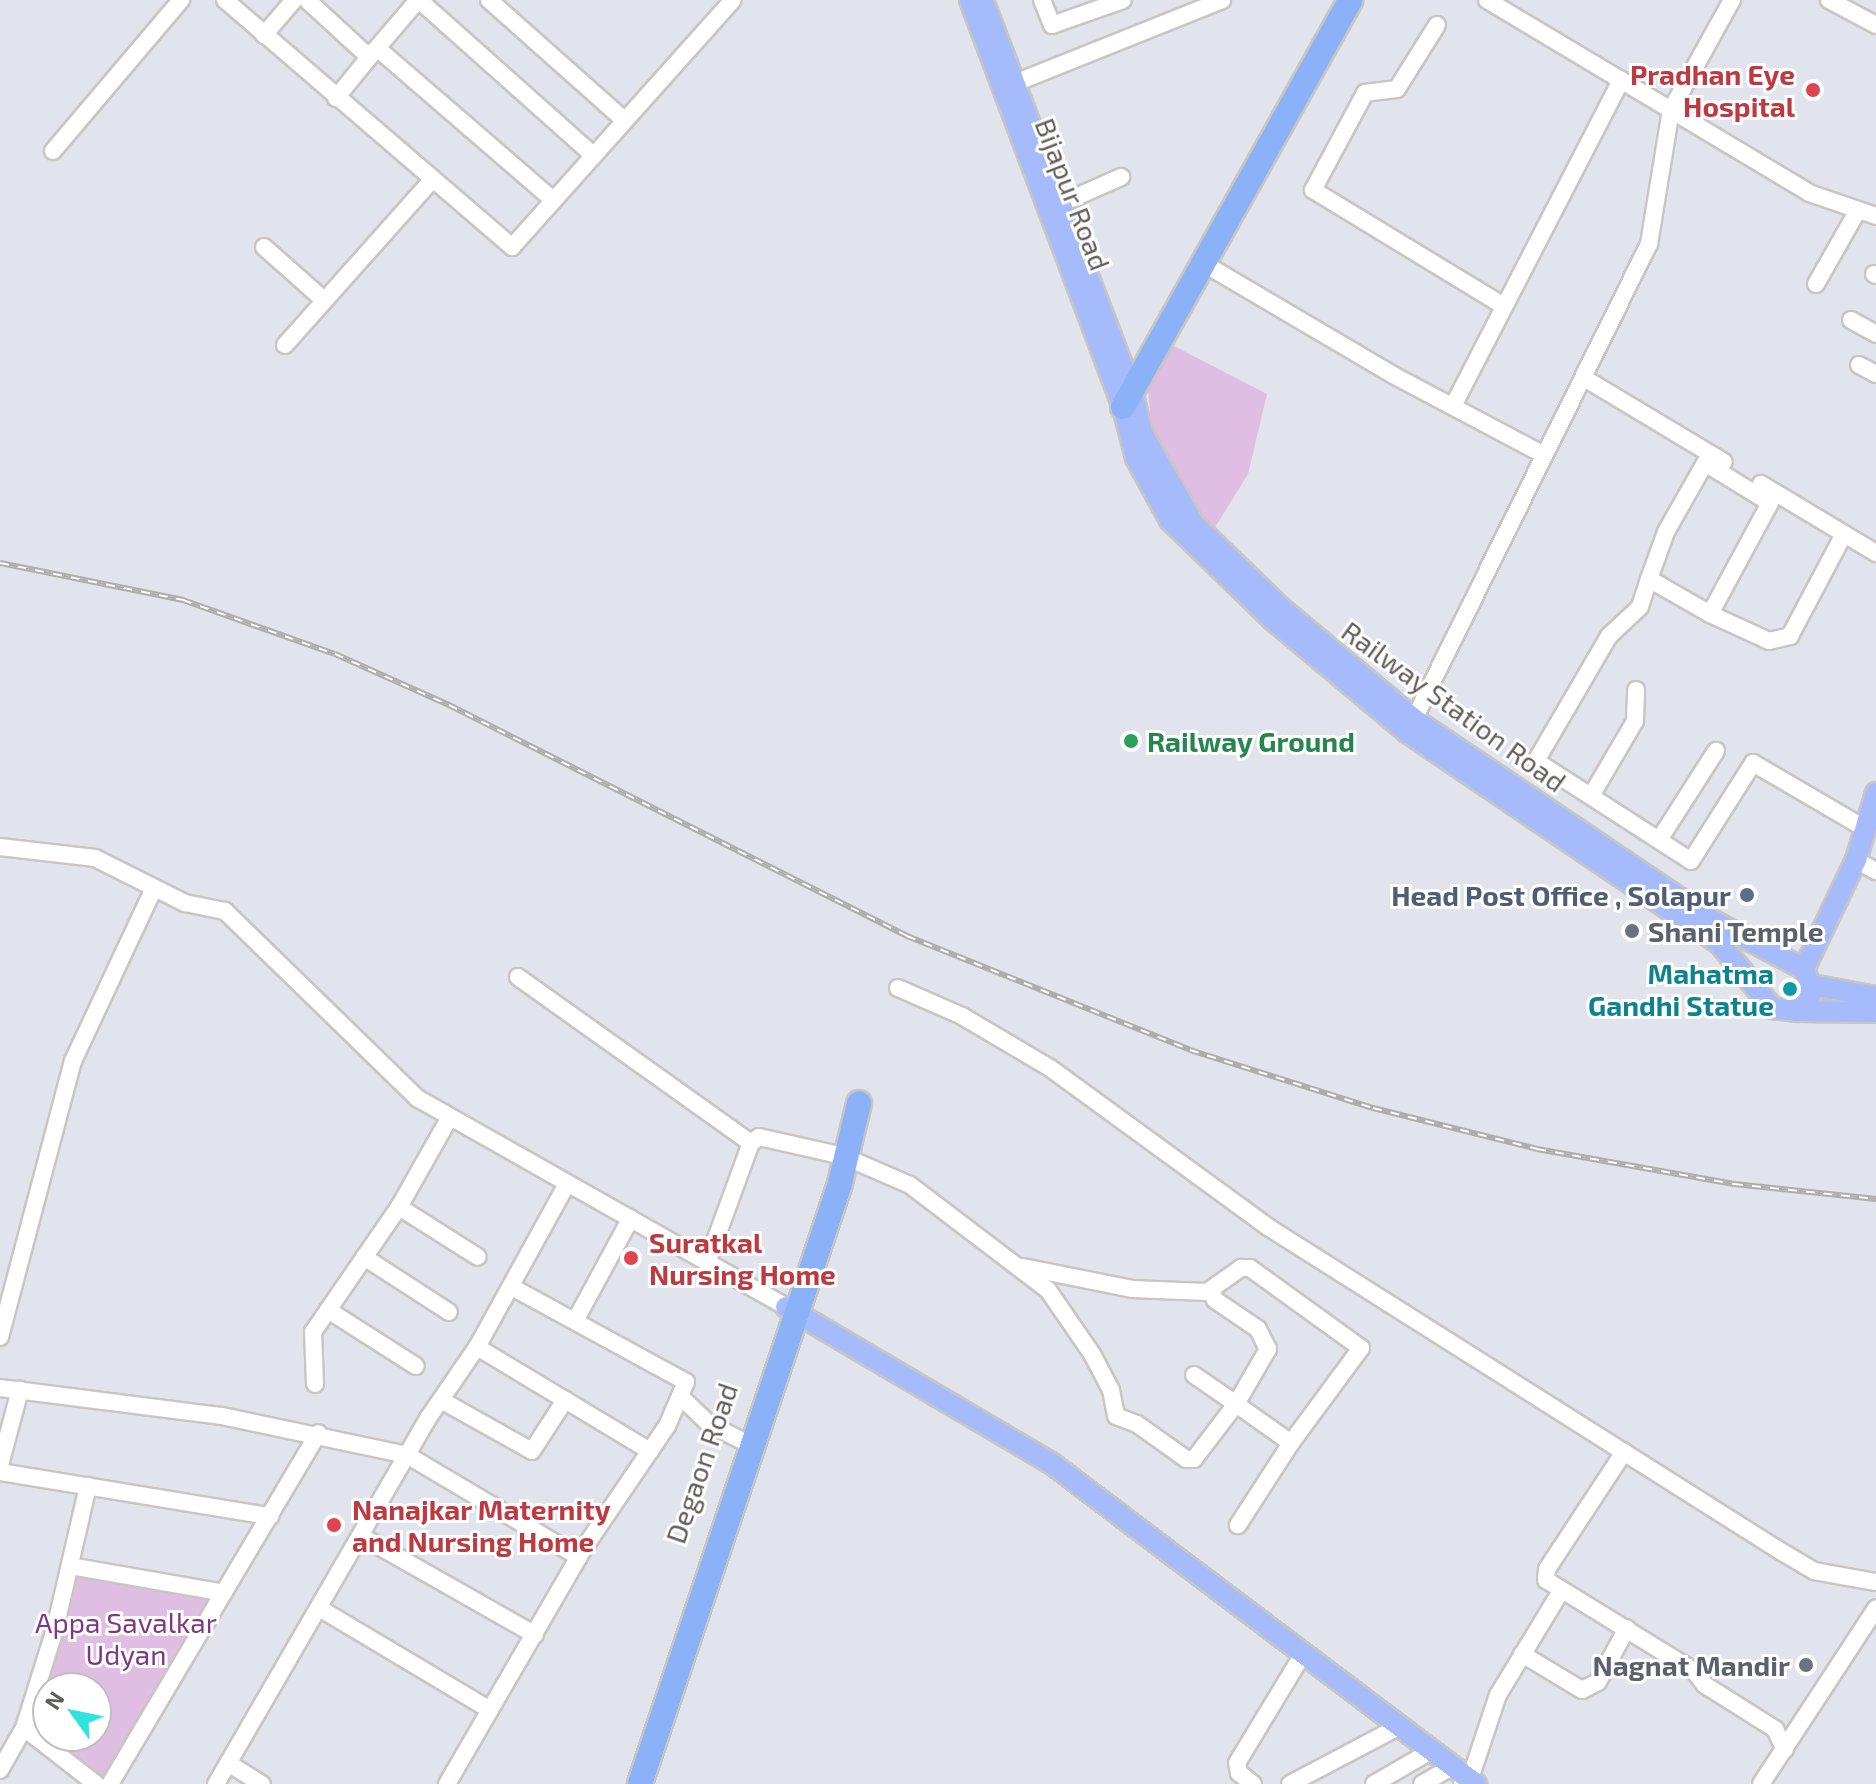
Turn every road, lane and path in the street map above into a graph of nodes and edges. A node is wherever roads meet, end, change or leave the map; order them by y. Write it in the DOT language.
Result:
graph roads {
  1 [pos="181,0"];
  2 [pos="225,0"];
  3 [pos="294,0"];
  4 [pos="307,0"];
  5 [pos="394,0"];
  6 [pos="489,0"];
  7 [pos="733,0"];
  8 [pos="970,0"];
  9 [pos="983,0"];
  10 [pos="1042,0"];
  11 [pos="1123,0"];
  12 [pos="1222,0"];
  13 [pos="1350,0"];
  14 [pos="1487,0"];
  15 [pos="1732,0"];
  16 [pos="1829,0"];
  17 [pos="415,4"];
  18 [pos="1437,25"];
  19 [pos="1876,25"];
  20 [pos="264,35"];
  21 [pos="373,52"];
  22 [pos="1621,80"];
  23 [pos="1009,86"];
  24 [pos="336,98"];
  25 [pos="1671,110"];
  26 [pos="624,120"];
  27 [pos="53,151"];
  28 [pos="593,155"];
  29 [pos="1121,177"];
  30 [pos="432,180"];
  31 [pos="553,200"];
  32 [pos="1060,204"];
  33 [pos="1858,210"];
  34 [pos="1876,216"];
  35 [pos="264,247"];
  36 [pos="1203,263"];
  37 [pos="1816,284"];
  38 [pos="325,301"];
  39 [pos="1504,306"];
  40 [pos="1851,320"];
  41 [pos="1876,334"];
  42 [pos="285,345"];
  43 [pos="1859,365"];
  44 [pos="1876,374"];
  45 [pos="1584,378"];
  46 [pos="1127,399"];
  47 [pos="1453,406"];
  48 [pos="1544,455"];
  49 [pos="1844,534"];
  50 [pos="1876,553"];
  51 [pos="1649,579"];
  52 [pos="1710,614"];
  53 [pos="1636,690"];
  54 [pos="1411,726"];
  55 [pos="1716,751"];
  56 [pos="1876,793"];
  57 [pos="1591,796"];
  58 [pos="1866,829"];
  59 [pos="1659,840"];
  60 [pos="0,847"];
  61 [pos="1856,860"];
  62 [pos="1876,871"];
  63 [pos="154,888"];
  64 [pos="1800,972"];
  65 [pos="518,977"];
  66 [pos="898,988"];
  67 [pos="1763,994"];
  68 [pos="1876,997"];
  69 [pos="1798,1011"];
  70 [pos="1876,1012"];
  71 [pos="859,1103"];
  72 [pos="450,1117"];
  73 [pos="751,1143"];
  74 [pos="842,1160"];
  75 [pos="567,1184"];
  76 [pos="399,1207"];
  77 [pos="631,1218"];
  78 [pos="364,1257"];
  79 [pos="478,1257"];
  80 [pos="707,1263"];
  81 [pos="1023,1267"];
  82 [pos="512,1287"];
  83 [pos="1211,1290"];
  84 [pos="791,1309"];
  85 [pos="328,1310"];
  86 [pos="449,1312"];
  87 [pos="575,1321"];
  88 [pos="0,1337"];
  89 [pos="477,1347"];
  90 [pos="416,1366"];
  91 [pos="1194,1375"];
  92 [pos="315,1384"];
  93 [pos="0,1388"];
  94 [pos="20,1390"];
  95 [pos="680,1396"];
  96 [pos="441,1400"];
  97 [pos="565,1400"];
  98 [pos="1236,1404"];
  99 [pos="318,1433"];
  100 [pos="745,1443"];
  101 [pos="1291,1443"];
  102 [pos="650,1451"];
  103 [pos="1624,1452"];
  104 [pos="407,1455"];
  105 [pos="0,1465"];
  106 [pos="0,1472"];
  107 [pos="88,1486"];
  108 [pos="270,1516"];
  109 [pos="1238,1525"];
  110 [pos="361,1536"];
  111 [pos="579,1557"];
  112 [pos="70,1566"];
  113 [pos="1876,1582"];
  114 [pos="1561,1591"];
  115 [pos="224,1593"];
  116 [pos="319,1608"];
  117 [pos="1876,1608"];
  118 [pos="1627,1628"];
  119 [pos="535,1635"];
  120 [pos="1303,1654"];
  121 [pos="1522,1654"];
  122 [pos="490,1710"];
  123 [pos="1398,1727"];
  124 [pos="24,1728"];
  125 [pos="1785,1750"];
  126 [pos="1431,1751"];
  127 [pos="228,1763"];
  128 [pos="0,1770"];
  129 [pos="1465,1778"];
  130 [pos="96,1784"];
  131 [pos="110,1784"];
  132 [pos="216,1784"];
  133 [pos="262,1784"];
  134 [pos="447,1784"];
  135 [pos="625,1784"];
  136 [pos="640,1784"];
  137 [pos="1253,1784"];
  138 [pos="1290,1784"];
  139 [pos="1374,1784"];
  140 [pos="1422,1784"];
  141 [pos="1761,1784"];
  1 -- 27 [label="street"];
  2 -- 20 [label="street"];
  3 -- 20 [label="street"];
  4 -- 21 [label="street"];
  5 -- 17 [label="street"];
  6 -- 26 [label="street"];
  7 -- 26 [label="street"];
  8 -- 23 [label="main road, Bijapur Road"];
  9 -- 23 [label="main road"];
  10 -- 11 [label="street"];
  12 -- 23 [label="street"];
  13 -- 36 [label="highway"];
  14 -- 22 [label="street"];
  15 -- 25 [label="street"];
  16 -- 19 [label="street"];
  17 -- 21 [label="street"];
  17 -- 28 [label="street"];
  18 -- 39 [label="street"];
  20 -- 24 [label="street"];
  21 -- 24 [label="street"];
  21 -- 31 [label="street"];
  22 -- 25 [label="street"];
  22 -- 39 [label="street"];
  23 -- 32 [label="main road"];
  23 -- 46 [label="main road, Bijapur Road"];
  24 -- 30 [label="street"];
  25 -- 33 [label="street"];
  25 -- 45 [label="street"];
  26 -- 28 [label="street"];
  28 -- 31 [label="street"];
  29 -- 32 [label="street"];
  30 -- 31 [label="street"];
  30 -- 38 [label="street"];
  32 -- 46 [label="main road"];
  33 -- 34 [label="street"];
  33 -- 37 [label="street"];
  35 -- 38 [label="street"];
  36 -- 46 [label="highway"];
  36 -- 47 [label="street"];
  38 -- 42 [label="street"];
  39 -- 47 [label="street"];
  40 -- 41 [label="street"];
  43 -- 44 [label="street"];
  45 -- 48 [label="street"];
  45 -- 49 [label="street"];
  46 -- 54 [label="main road, Railway Station Road"];
  47 -- 48 [label="street"];
  48 -- 54 [label="street"];
  49 -- 50 [label="street"];
  49 -- 52 [label="street"];
  51 -- 52 [label="street"];
  51 -- 52 [label="street"];
  51 -- 57 [label="street"];
  53 -- 57 [label="street"];
  54 -- 64 [label="main road, Railway Station Road"];
  54 -- 67 [label="main road, Railway Station Road"];
  55 -- 59 [label="street"];
  56 -- 58 [label="main road"];
  57 -- 59 [label="street"];
  58 -- 59 [label="street"];
  58 -- 61 [label="main road"];
  60 -- 63 [label="street"];
  61 -- 62 [label="street"];
  61 -- 64 [label="main road"];
  63 -- 72 [label="street"];
  63 -- 88 [label="street"];
  64 -- 67 [label="main road"];
  64 -- 68 [label="main road, Railway Station Road"];
  64 -- 69 [label="main road"];
  65 -- 73 [label="street"];
  66 -- 103 [label="street"];
  67 -- 69 [label="main road"];
  69 -- 70 [label="main road"];
  71 -- 74 [label="highway, Degaon Road"];
  72 -- 75 [label="street"];
  72 -- 76 [label="street"];
  73 -- 74 [label="street"];
  73 -- 80 [label="street"];
  74 -- 81 [label="street"];
  74 -- 84 [label="highway, Degaon Road"];
  75 -- 77 [label="street"];
  75 -- 82 [label="street"];
  76 -- 78 [label="street"];
  76 -- 79 [label="street"];
  77 -- 80 [label="street"];
  77 -- 87 [label="street"];
  78 -- 85 [label="street"];
  78 -- 86 [label="street"];
  80 -- 84 [label="street"];
  81 -- 83 [label="street"];
  81 -- 98 [label="street"];
  82 -- 87 [label="street"];
  82 -- 89 [label="street"];
  83 -- 98 [label="street"];
  83 -- 101 [label="street"];
  84 -- 100 [label="highway, Degaon Road"];
  84 -- 120 [label="main road"];
  85 -- 90 [label="street"];
  85 -- 92 [label="street"];
  87 -- 95 [label="street"];
  89 -- 96 [label="street"];
  89 -- 97 [label="street"];
  91 -- 98 [label="street"];
  93 -- 94 [label="street"];
  94 -- 99 [label="street"];
  94 -- 105 [label="street"];
  95 -- 100 [label="street"];
  95 -- 102 [label="street"];
  96 -- 97 [label="street"];
  96 -- 104 [label="street"];
  97 -- 102 [label="street"];
  98 -- 101 [label="street"];
  99 -- 104 [label="street"];
  99 -- 108 [label="street"];
  100 -- 135 [label="highway, Degaon Road"];
  100 -- 136 [label="highway, Degaon Road"];
  101 -- 109 [label="street"];
  102 -- 111 [label="street"];
  103 -- 113 [label="street"];
  103 -- 114 [label="street"];
  104 -- 110 [label="street"];
  104 -- 111 [label="street"];
  106 -- 107 [label="street"];
  107 -- 108 [label="street"];
  107 -- 112 [label="street"];
  108 -- 115 [label="street"];
  110 -- 116 [label="street"];
  110 -- 119 [label="street"];
  111 -- 119 [label="street"];
  112 -- 115 [label="street"];
  112 -- 124 [label="street"];
  114 -- 118 [label="street"];
  114 -- 121 [label="street"];
  115 -- 131 [label="street"];
  116 -- 122 [label="street"];
  116 -- 127 [label="street"];
  117 -- 125 [label="street"];
  118 -- 121 [label="street"];
  118 -- 125 [label="street"];
  119 -- 122 [label="street"];
  120 -- 123 [label="main road"];
  120 -- 137 [label="street"];
  121 -- 129 [label="street"];
  122 -- 134 [label="street"];
  123 -- 126 [label="main road"];
  123 -- 138 [label="street"];
  124 -- 128 [label="street"];
  124 -- 130 [label="street"];
  125 -- 141 [label="street"];
  126 -- 129 [label="main road"];
  126 -- 139 [label="street"];
  127 -- 132 [label="street"];
  127 -- 133 [label="street"];
  129 -- 140 [label="street"];
}
